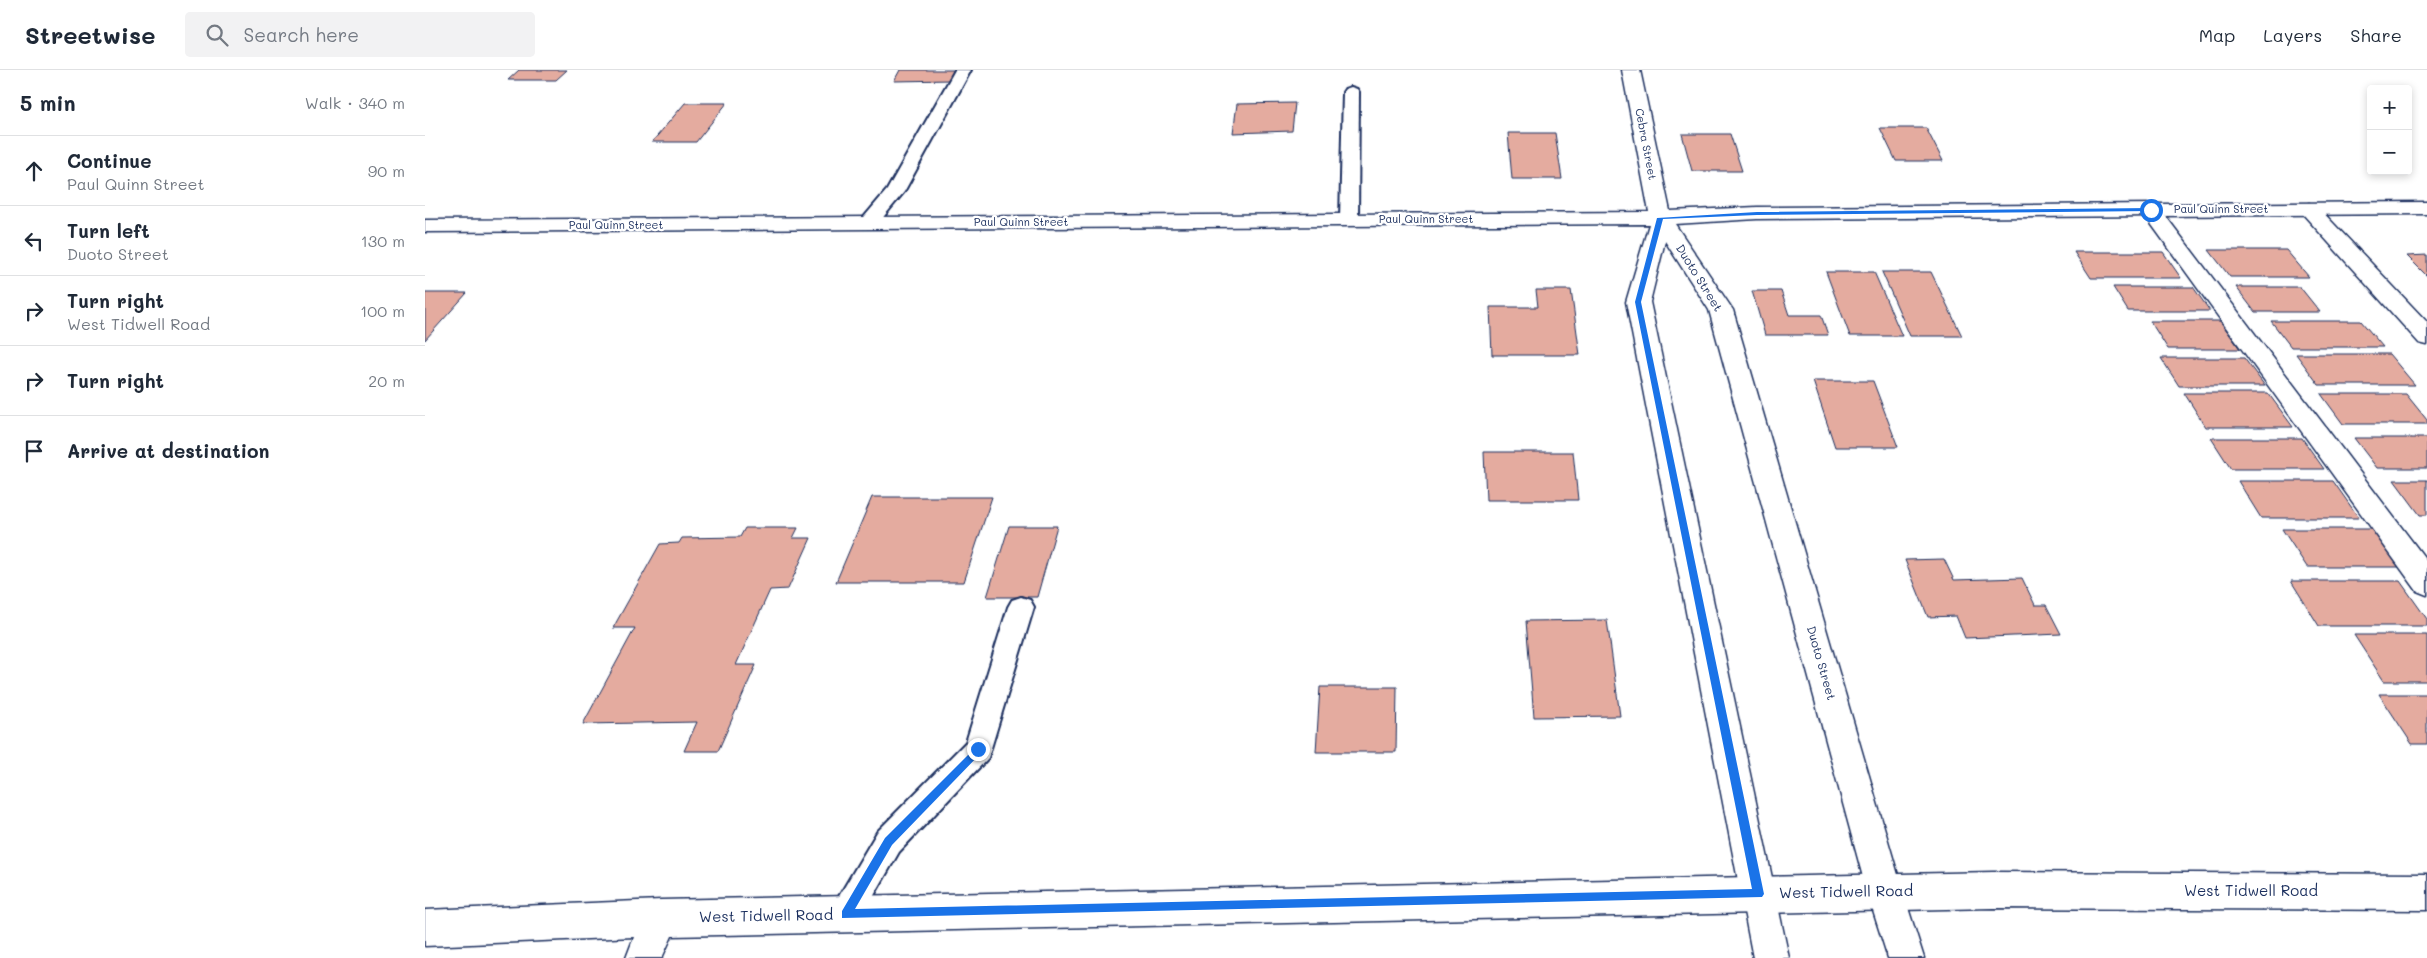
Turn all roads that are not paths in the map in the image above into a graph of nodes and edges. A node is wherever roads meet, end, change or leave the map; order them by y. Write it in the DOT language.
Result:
graph roads {
  1 [pos="963,70"];
  2 [pos="1631,70"];
  3 [pos="1351,92"];
  4 [pos="2427,208"];
  5 [pos="2309,209"];
  6 [pos="2151,210"];
  7 [pos="1661,218"];
  8 [pos="1349,220"];
  9 [pos="868,223"];
  10 [pos="425,226"];
  11 [pos="2427,337"];
  12 [pos="2427,583"];
  13 [pos="1021,607"];
  14 [pos="1885,892"];
  15 [pos="2427,892"];
  16 [pos="1758,894"];
  17 [pos="846,914"];
  18 [pos="661,918"];
  19 [pos="425,928"];
  20 [pos="645,958"];
  21 [pos="1771,958"];
  22 [pos="1906,958"];
  1 -- 9 [label="lane"];
  2 -- 7 [label="street, Cebra Street"];
  3 -- 8 [label="lane"];
  4 -- 5 [label="street, Paul Quinn Street"];
  5 -- 6 [label="street, Paul Quinn Street"];
  5 -- 11 [label="street"];
  6 -- 7 [label="street, Paul Quinn Street"];
  6 -- 12 [label="street"];
  7 -- 8 [label="street, Paul Quinn Street"];
  7 -- 14 [label="street, Duoto Street"];
  7 -- 16 [label="street"];
  8 -- 9 [label="street, Paul Quinn Street"];
  9 -- 10 [label="street, Paul Quinn Street"];
  13 -- 17 [label="lane"];
  14 -- 15 [label="street, West Tidwell Road"];
  14 -- 16 [label="street, West Tidwell Road"];
  14 -- 22 [label="street, Duoto Street"];
  16 -- 17 [label="street, West Tidwell Road"];
  16 -- 21 [label="street"];
  17 -- 18 [label="street, West Tidwell Road"];
  18 -- 19 [label="street, West Tidwell Road"];
  18 -- 20 [label="street"];
}
